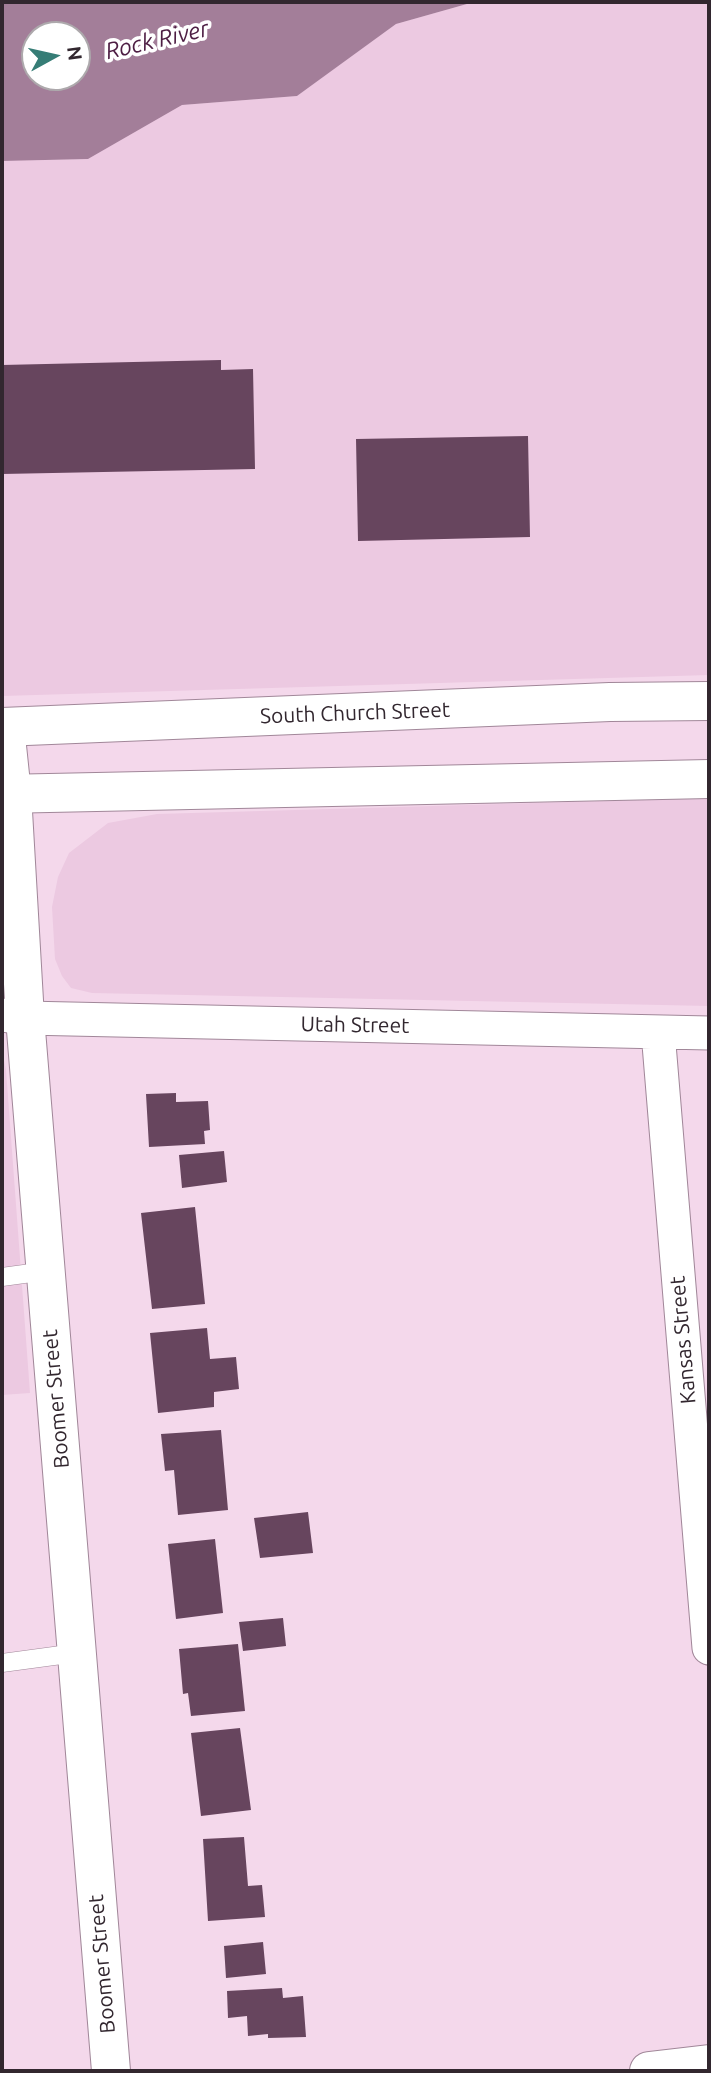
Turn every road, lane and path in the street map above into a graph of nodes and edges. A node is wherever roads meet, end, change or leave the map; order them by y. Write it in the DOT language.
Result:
graph roads {
  1 [pos="709,701"];
  2 [pos="3,727"];
  3 [pos="709,779"];
  4 [pos="7,794"];
  5 [pos="9,887"];
  6 [pos="13,1017"];
  7 [pos="658,1032"];
  8 [pos="709,1033"];
  9 [pos="46,1271"];
  10 [pos="2,1277"];
  11 [pos="709,1648"];
  12 [pos="76,1653"];
  13 [pos="2,1663"];
  14 [pos="709,2064"];
  15 [pos="111,2071"];
  16 [pos="649,2071"];
  1 -- 2 [label="street, South Church Street"];
  2 -- 4 [label="street, Boomer Street"];
  3 -- 4 [label="street"];
  4 -- 5 [label="street, Boomer Street"];
  5 -- 6 [label="street, Boomer Street"];
  6 -- 7 [label="street, Utah Street"];
  6 -- 9 [label="street, Boomer Street"];
  7 -- 8 [label="street, Utah Street"];
  7 -- 11 [label="street, Kansas Street"];
  9 -- 10 [label="lane"];
  9 -- 12 [label="street, Boomer Street"];
  12 -- 13 [label="lane"];
  12 -- 15 [label="street, Boomer Street"];
  14 -- 16 [label="street"];
}
